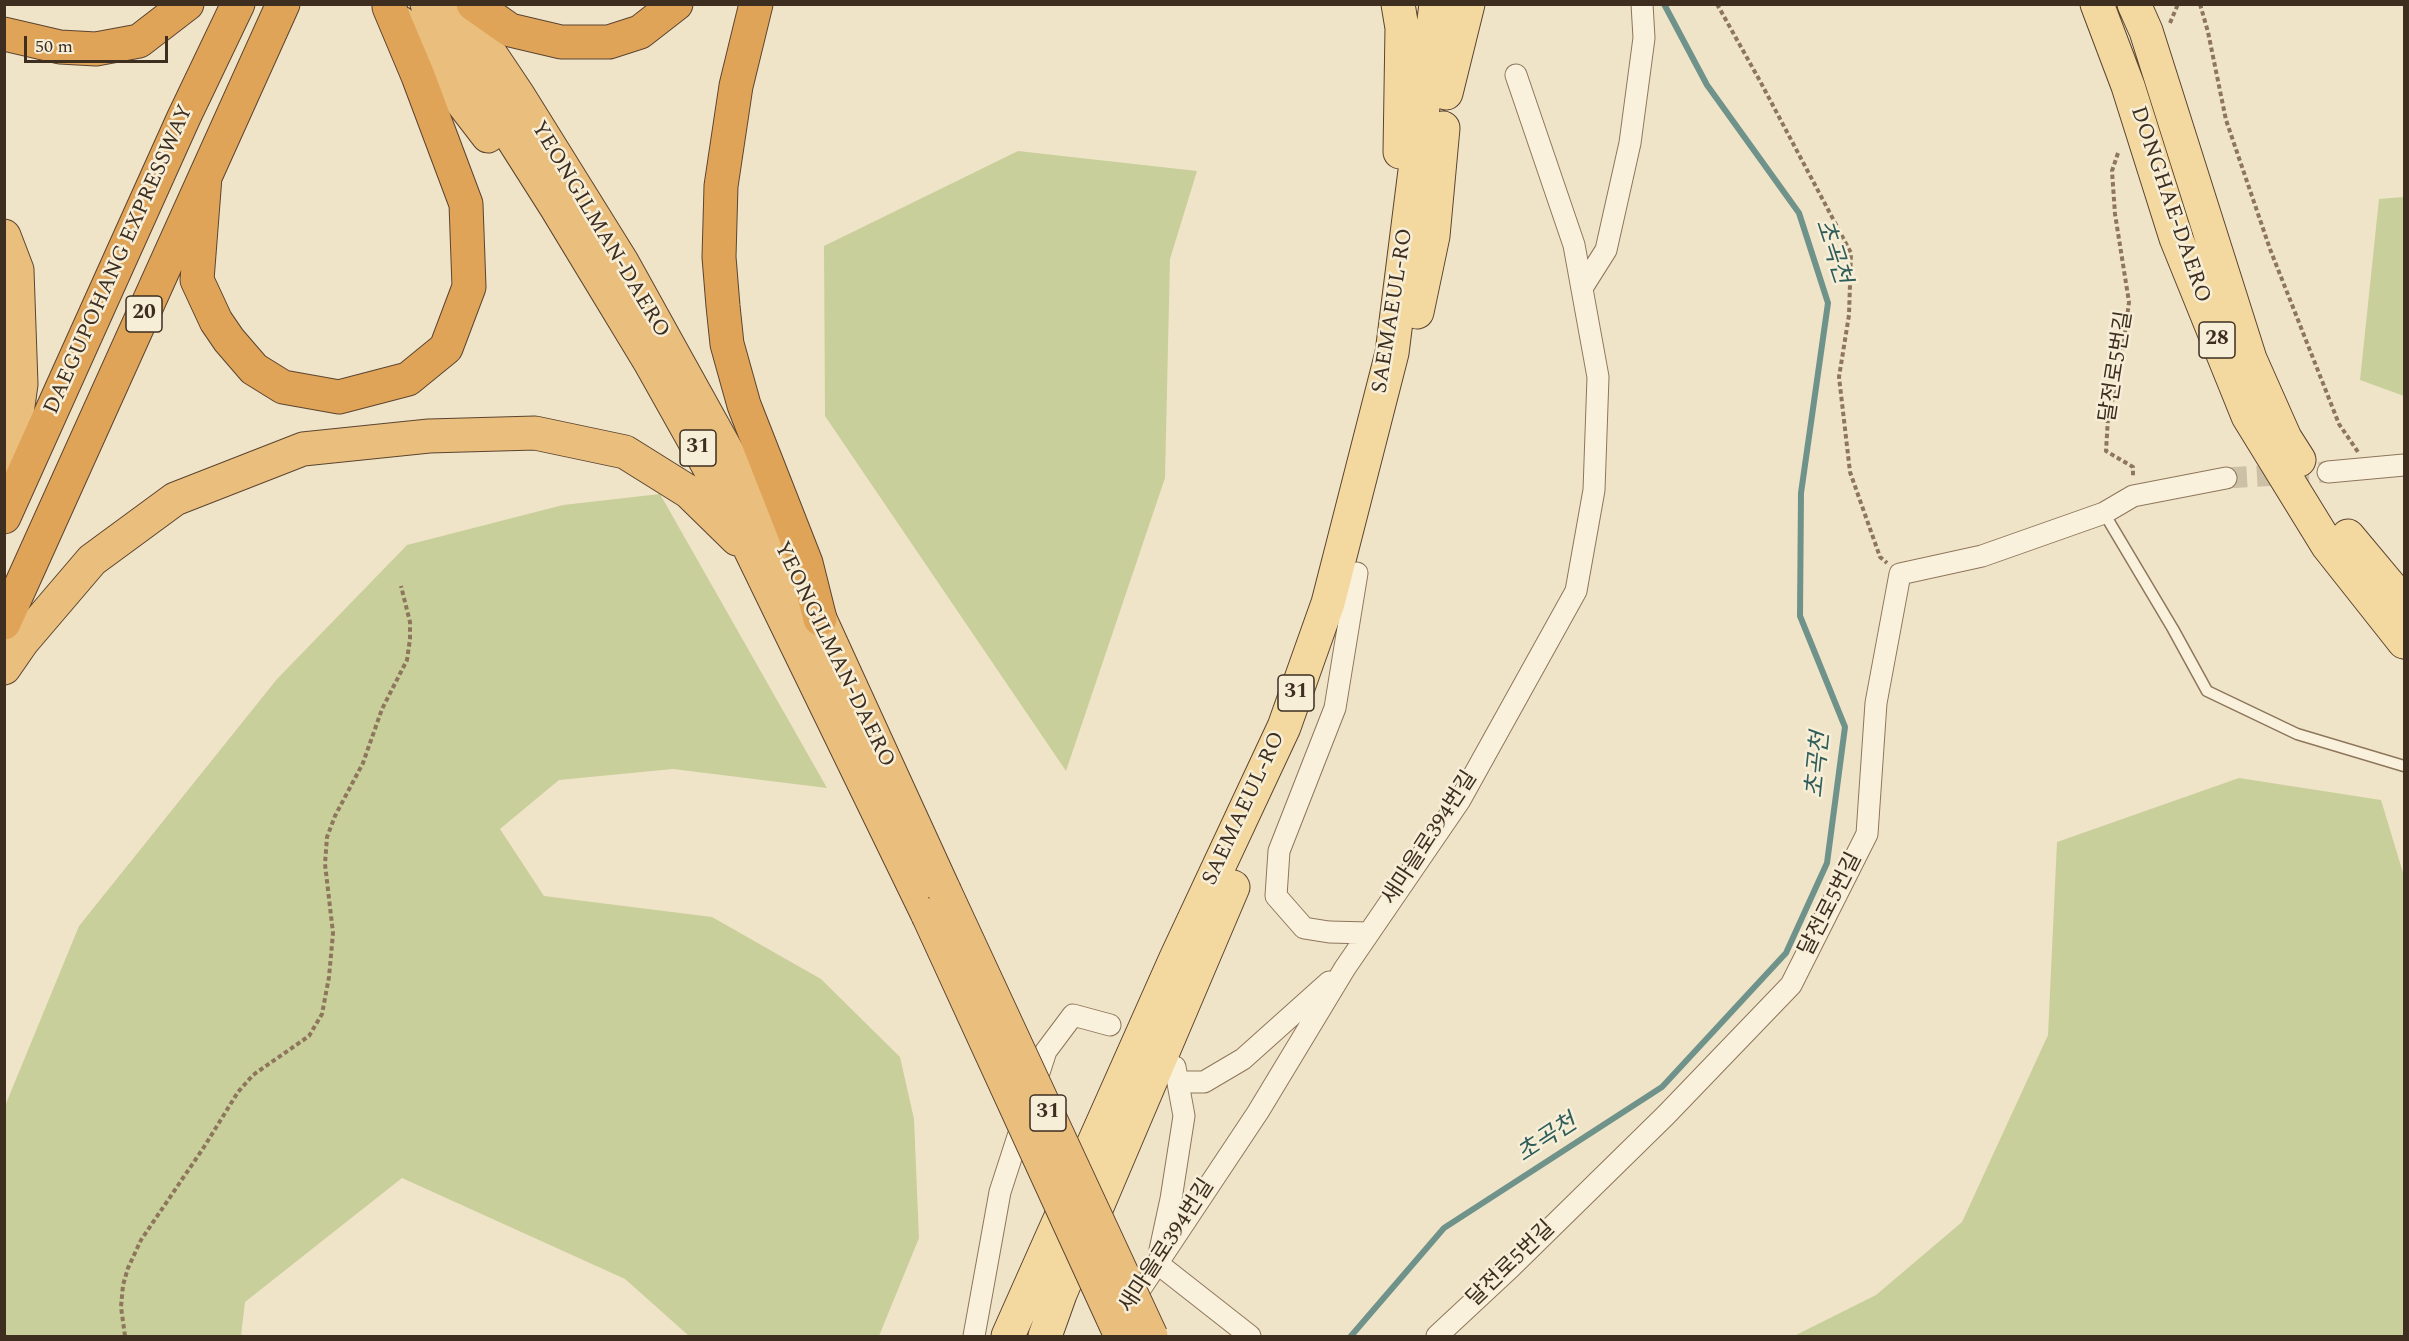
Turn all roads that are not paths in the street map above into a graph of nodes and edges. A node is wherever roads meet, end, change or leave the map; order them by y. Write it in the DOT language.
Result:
graph roads {
  1 [pos="187,4"];
  2 [pos="238,4"];
  3 [pos="283,4"];
  4 [pos="427,4"];
  5 [pos="457,4"];
  6 [pos="473,4"];
  7 [pos="676,4"];
  8 [pos="756,4"];
  9 [pos="1398,4"];
  10 [pos="1436,4"];
  11 [pos="1458,4"];
  12 [pos="1468,4"];
  13 [pos="1642,4"];
  14 [pos="2092,4"];
  15 [pos="2097,4"];
  16 [pos="388,6"];
  17 [pos="2146,16"];
  18 [pos="4,34"];
  19 [pos="1516,75"];
  20 [pos="2128,86"];
  21 [pos="1446,93"];
  22 [pos="205,177"];
  23 [pos="556,207"];
  24 [pos="4,236"];
  25 [pos="1582,288"];
  26 [pos="1392,353"];
  27 [pos="2404,465"];
  28 [pos="2328,471"];
  29 [pos="4,472"];
  30 [pos="2226,478"];
  31 [pos="2104,513"];
  32 [pos="4,518"];
  33 [pos="754,555"];
  34 [pos="1357,573"];
  35 [pos="2404,603"];
  36 [pos="820,619"];
  37 [pos="4,623"];
  38 [pos="2404,642"];
  39 [pos="4,668"];
  40 [pos="2404,766"];
  41 [pos="936,902"];
  42 [pos="1369,933"];
  43 [pos="1345,968"];
  44 [pos="1110,1025"];
  45 [pos="1157,1263"];
  46 [pos="974,1336"];
  47 [pos="1008,1336"];
  48 [pos="1045,1336"];
  49 [pos="1110,1336"];
  50 [pos="1121,1336"];
  51 [pos="1151,1336"];
  52 [pos="1250,1336"];
  53 [pos="1437,1336"];
  1 -- 18 [label="highway"];
  2 -- 32 [label="highway, DAEGUPOHANG EXPRESSWAY / 20"];
  3 -- 22 [label="highway, DAEGUPOHANG EXPRESSWAY / 20"];
  4 -- 23 [label="highway, YEONGILMAN-DAERO / 31"];
  5 -- 36 [label="highway, YEONGILMAN-DAERO / 31"];
  6 -- 7 [label="highway"];
  8 -- 36 [label="highway"];
  9 -- 26 [label="main road"];
  10 -- 26 [label="main road, SAEMAEUL-RO / 31"];
  11 -- 21 [label="main road, SAEMAEUL-RO / 31"];
  12 -- 21 [label="main road"];
  13 -- 25 [label="street"];
  14 -- 20 [label="main road"];
  15 -- 20 [label="main road, DONGHAE-DAERO / 28"];
  16 -- 22 [label="highway"];
  16 -- 23 [label="highway"];
  17 -- 35 [label="main road"];
  19 -- 25 [label="street, 새마을로394번길"];
  20 -- 38 [label="main road, DONGHAE-DAERO / 28"];
  21 -- 34 [label="main road, SAEMAEUL-RO / 31"];
  22 -- 37 [label="highway, DAEGUPOHANG EXPRESSWAY / 20"];
  23 -- 33 [label="highway, YEONGILMAN-DAERO / 31"];
  24 -- 29 [label="highway"];
  25 -- 42 [label="street, 새마을로394번길"];
  26 -- 47 [label="main road, SAEMAEUL-RO / 31"];
  27 -- 28 [label="street"];
  30 -- 31 [label="street"];
  31 -- 40 [label="lane"];
  31 -- 53 [label="street, 달전로5번길"];
  33 -- 39 [label="highway"];
  33 -- 41 [label="highway, YEONGILMAN-DAERO / 31"];
  34 -- 42 [label="street"];
  34 -- 48 [label="main road, SAEMAEUL-RO / 31"];
  36 -- 41 [label="highway, YEONGILMAN-DAERO / 31"];
  41 -- 50 [label="highway, YEONGILMAN-DAERO / 31, bridge"];
  41 -- 51 [label="highway, YEONGILMAN-DAERO / 31, bridge"];
  42 -- 43 [label="street, 새마을로394번길"];
  43 -- 45 [label="street, 새마을로394번길"];
  43 -- 45 [label="street"];
  44 -- 46 [label="street"];
  45 -- 49 [label="street, 새마을로394번길"];
  45 -- 52 [label="street"];
}
